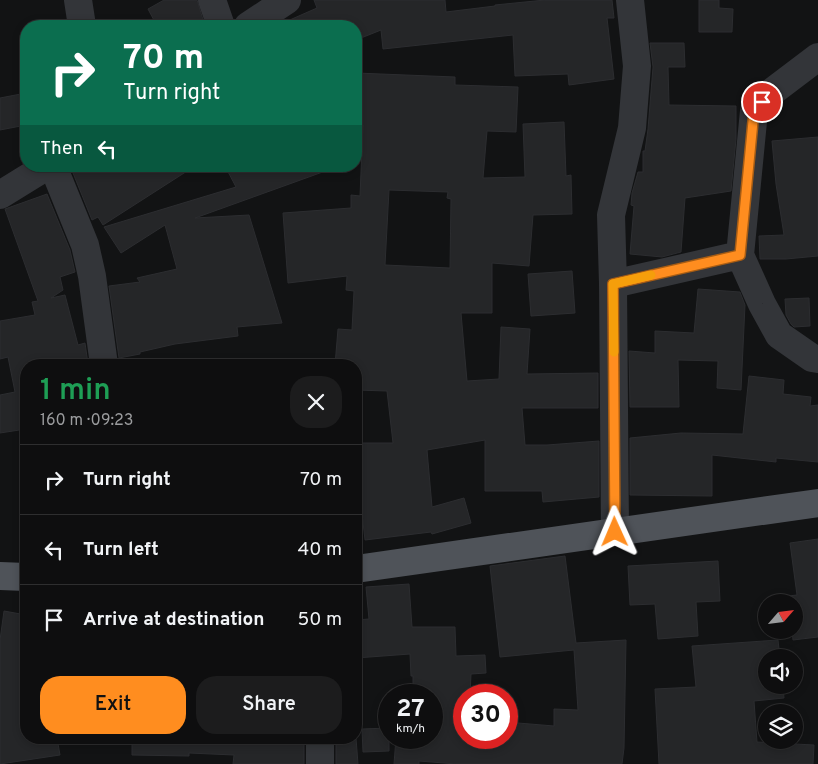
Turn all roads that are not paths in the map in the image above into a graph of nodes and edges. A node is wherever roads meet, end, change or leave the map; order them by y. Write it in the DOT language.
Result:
graph roads {
  1 [pos="78,0"];
  2 [pos="212,0"];
  3 [pos="287,0"];
  4 [pos="630,0"];
  5 [pos="81,20"];
  6 [pos="219,20"];
  7 [pos="257,20"];
  8 [pos="818,57"];
  9 [pos="38,172"];
  10 [pos="55,172"];
  11 [pos="0,196"];
  12 [pos="740,255"];
  13 [pos="613,284"];
  14 [pos="103,359"];
  15 [pos="818,359"];
  16 [pos="818,503"];
  17 [pos="615,532"];
  18 [pos="362,568"];
  19 [pos="0,576"];
  20 [pos="20,577"];
  21 [pos="320,744"];
  22 [pos="320,764"];
  1 -- 5 [label="street"];
  2 -- 6 [label="street"];
  3 -- 7 [label="street"];
  4 -- 13 [label="street"];
  8 -- 12 [label="street"];
  9 -- 11 [label="street"];
  10 -- 14 [label="street"];
  12 -- 13 [label="street"];
  12 -- 15 [label="street"];
  13 -- 17 [label="street"];
  16 -- 17 [label="main road"];
  17 -- 18 [label="main road"];
  19 -- 20 [label="main road"];
  21 -- 22 [label="street"];
}
